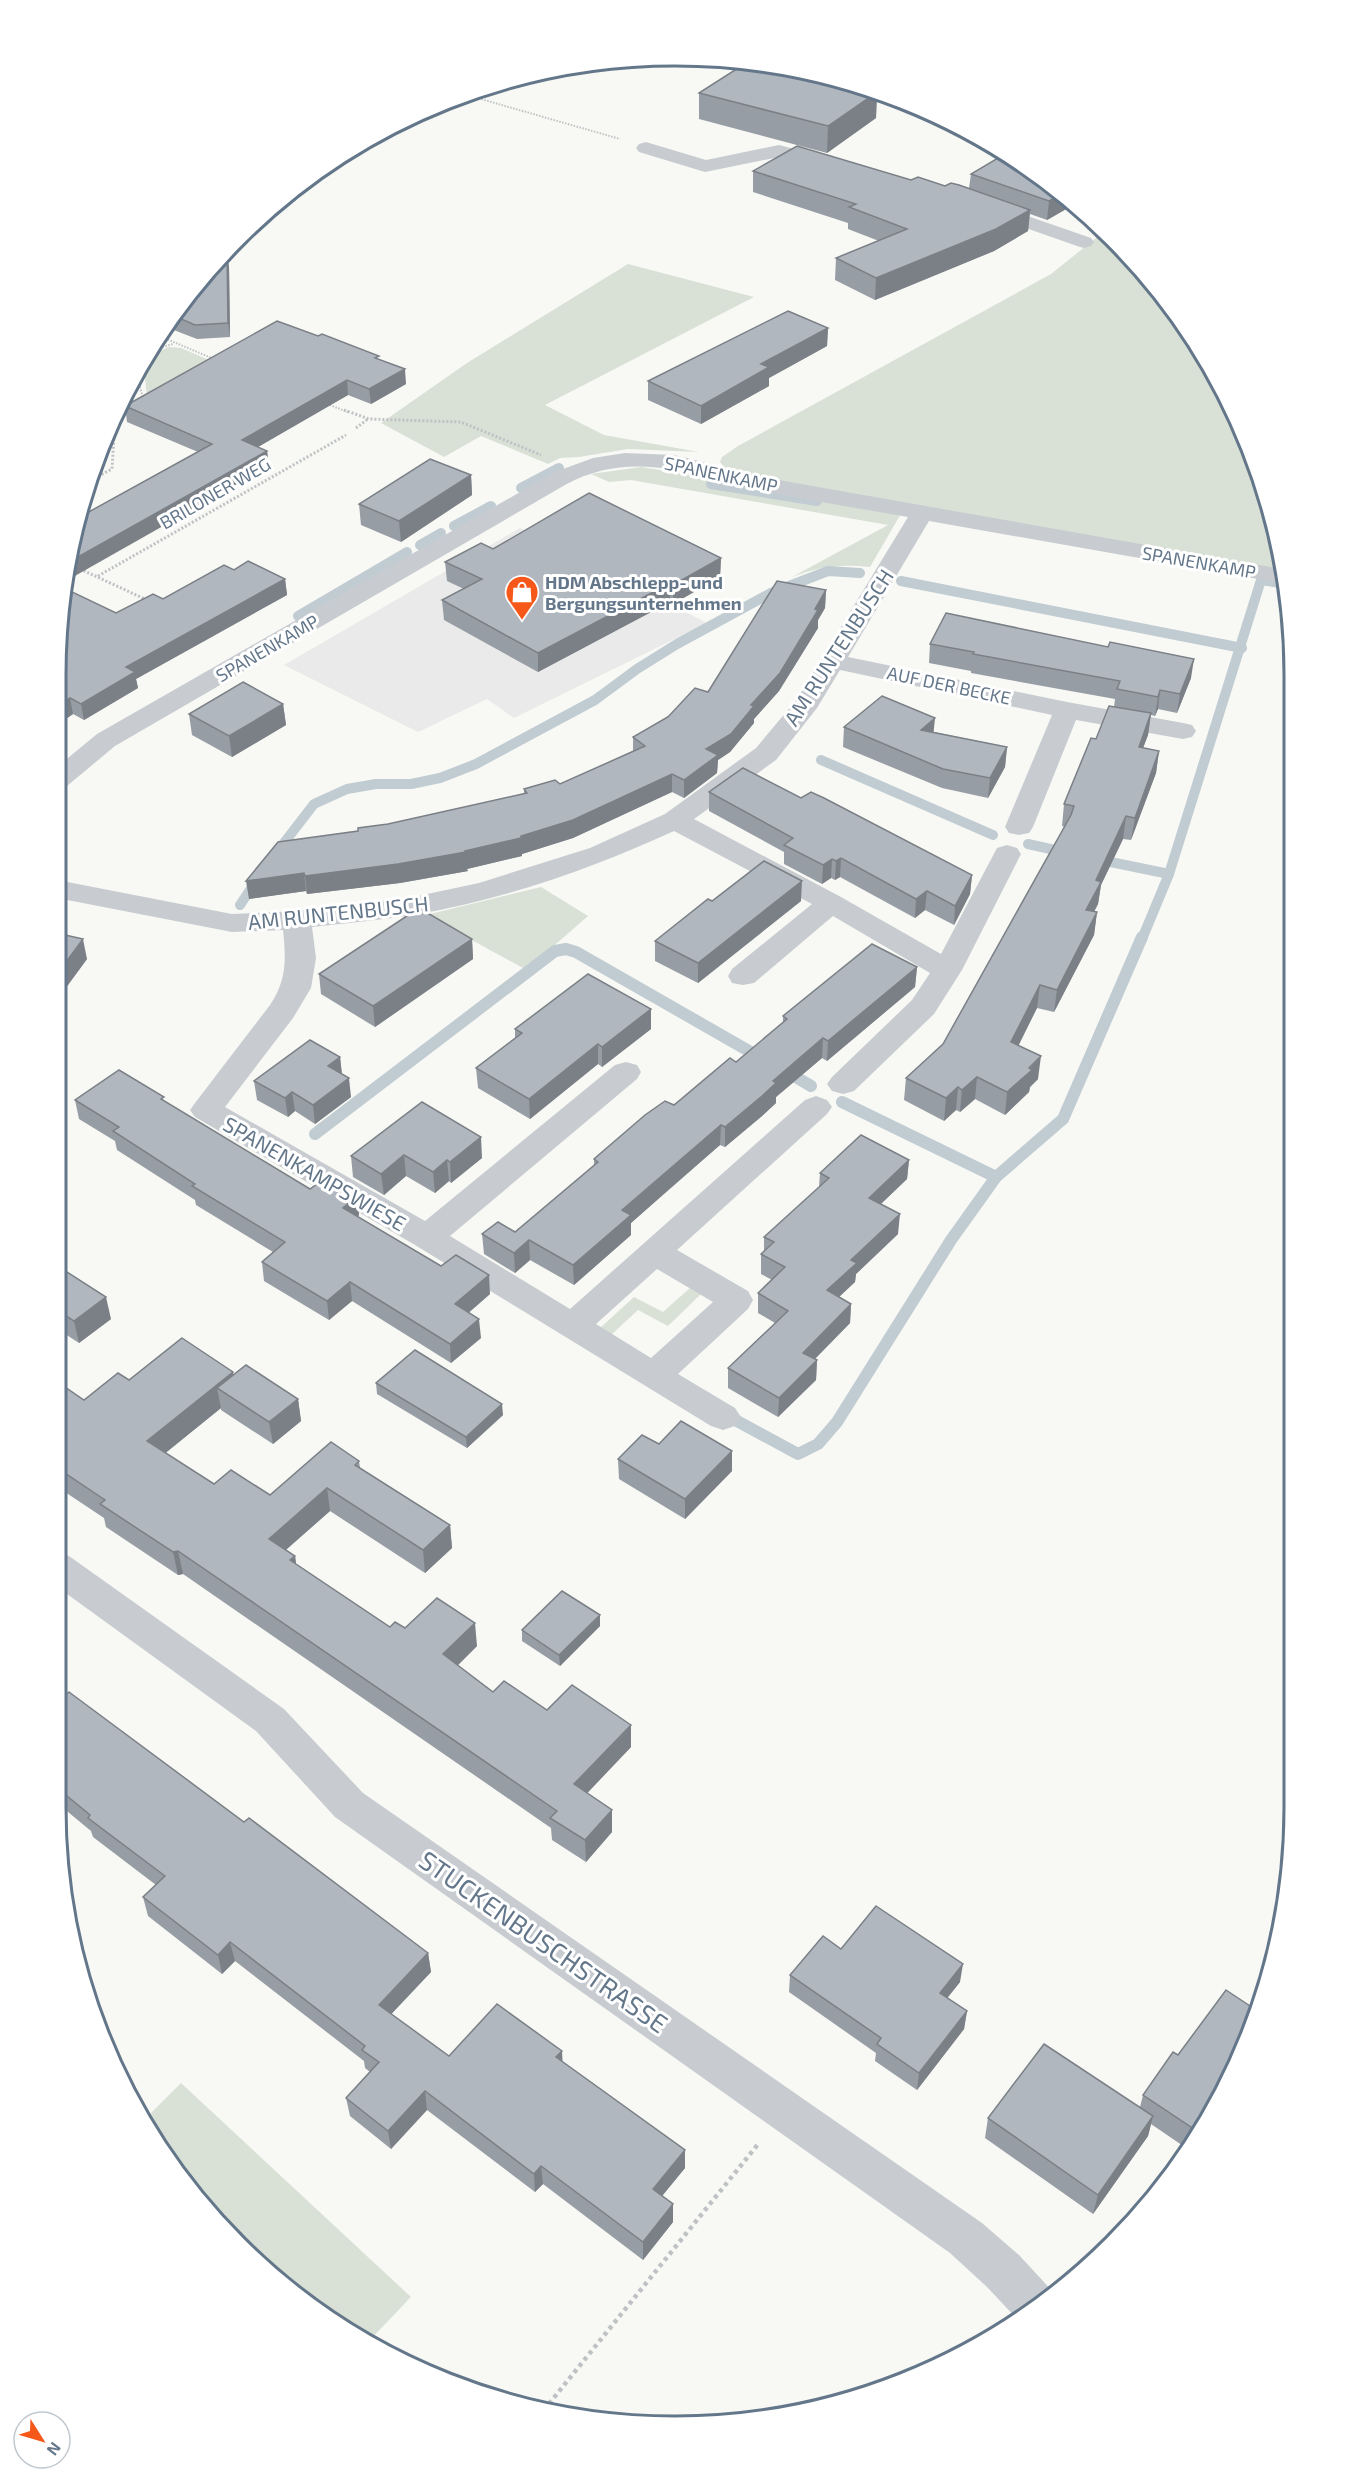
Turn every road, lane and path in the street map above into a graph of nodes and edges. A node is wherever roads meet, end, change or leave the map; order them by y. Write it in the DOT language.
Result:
graph roads {
  1 [pos="479,98"];
  2 [pos="646,148"];
  3 [pos="844,168"];
  4 [pos="965,200"];
  5 [pos="1084,242"];
  6 [pos="167,340"];
  7 [pos="174,343"];
  8 [pos="163,346"];
  9 [pos="207,365"];
  10 [pos="140,386"];
  11 [pos="152,396"];
  12 [pos="144,401"];
  13 [pos="322,402"];
  14 [pos="135,406"];
  15 [pos="369,419"];
  16 [pos="356,428"];
  17 [pos="346,435"];
  18 [pos="114,438"];
  19 [pos="576,471"];
  20 [pos="99,476"];
  21 [pos="933,514"];
  22 [pos="76,567"];
  23 [pos="98,576"];
  24 [pos="1276,576"];
  25 [pos="149,601"];
  26 [pos="832,661"];
  27 [pos="1067,710"];
  28 [pos="1183,731"];
  29 [pos="66,773"];
  30 [pos="675,820"];
  31 [pos="1019,827"];
  32 [pos="1007,854"];
  33 [pos="66,891"];
  34 [pos="831,903"];
  35 [pos="297,920"];
  36 [pos="947,970"];
  37 [pos="743,976"];
  38 [pos="626,1072"];
  39 [pos="843,1084"];
  40 [pos="816,1107"];
  41 [pos="427,1237"];
  42 [pos="654,1251"];
  43 [pos="572,1326"];
  44 [pos="654,1376"];
  45 [pos="723,1417"];
  46 [pos="66,1573"];
  47 [pos="786,2110"];
  48 [pos="1031,2301"];
  49 [pos="550,2403"];
  1 -- 2 [label="path"];
  2 -- 3 [label="street"];
  4 -- 5 [label="street"];
  6 -- 7 [label="path"];
  7 -- 8 [label="path"];
  7 -- 9 [label="path"];
  10 -- 12 [label="path"];
  11 -- 12 [label="path"];
  12 -- 14 [label="path"];
  13 -- 15 [label="path"];
  15 -- 16 [label="path"];
  15 -- 19 [label="path"];
  17 -- 23 [label="path, BRILONER WEG"];
  18 -- 20 [label="path"];
  19 -- 21 [label="street, SPANENKAMP"];
  19 -- 29 [label="street, SPANENKAMP"];
  21 -- 24 [label="street, SPANENKAMP"];
  21 -- 26 [label="street, AM RUNTENBUSCH"];
  22 -- 23 [label="path"];
  23 -- 25 [label="path"];
  26 -- 27 [label="street, AUF DER BECKE"];
  26 -- 30 [label="street, AM RUNTENBUSCH"];
  27 -- 28 [label="street, AUF DER BECKE"];
  27 -- 31 [label="street"];
  30 -- 34 [label="street"];
  30 -- 35 [label="street, AM RUNTENBUSCH"];
  32 -- 36 [label="street"];
  33 -- 35 [label="street, AM RUNTENBUSCH"];
  34 -- 36 [label="street"];
  34 -- 37 [label="street"];
  35 -- 41 [label="street, SPANENKAMPSWIESE"];
  36 -- 39 [label="street"];
  38 -- 41 [label="street, SPANENKAMPSWIESE"];
  40 -- 42 [label="street"];
  41 -- 43 [label="street, SPANENKAMPSWIESE"];
  42 -- 43 [label="street"];
  42 -- 44 [label="street"];
  43 -- 44 [label="street, SPANENKAMPSWIESE"];
  44 -- 45 [label="street, SPANENKAMPSWIESE"];
  46 -- 47 [label="street, STUCKENBUSCHSTRASSE"];
  47 -- 48 [label="street, STUCKENBUSCHSTRASSE"];
  47 -- 49 [label="path"];
}
